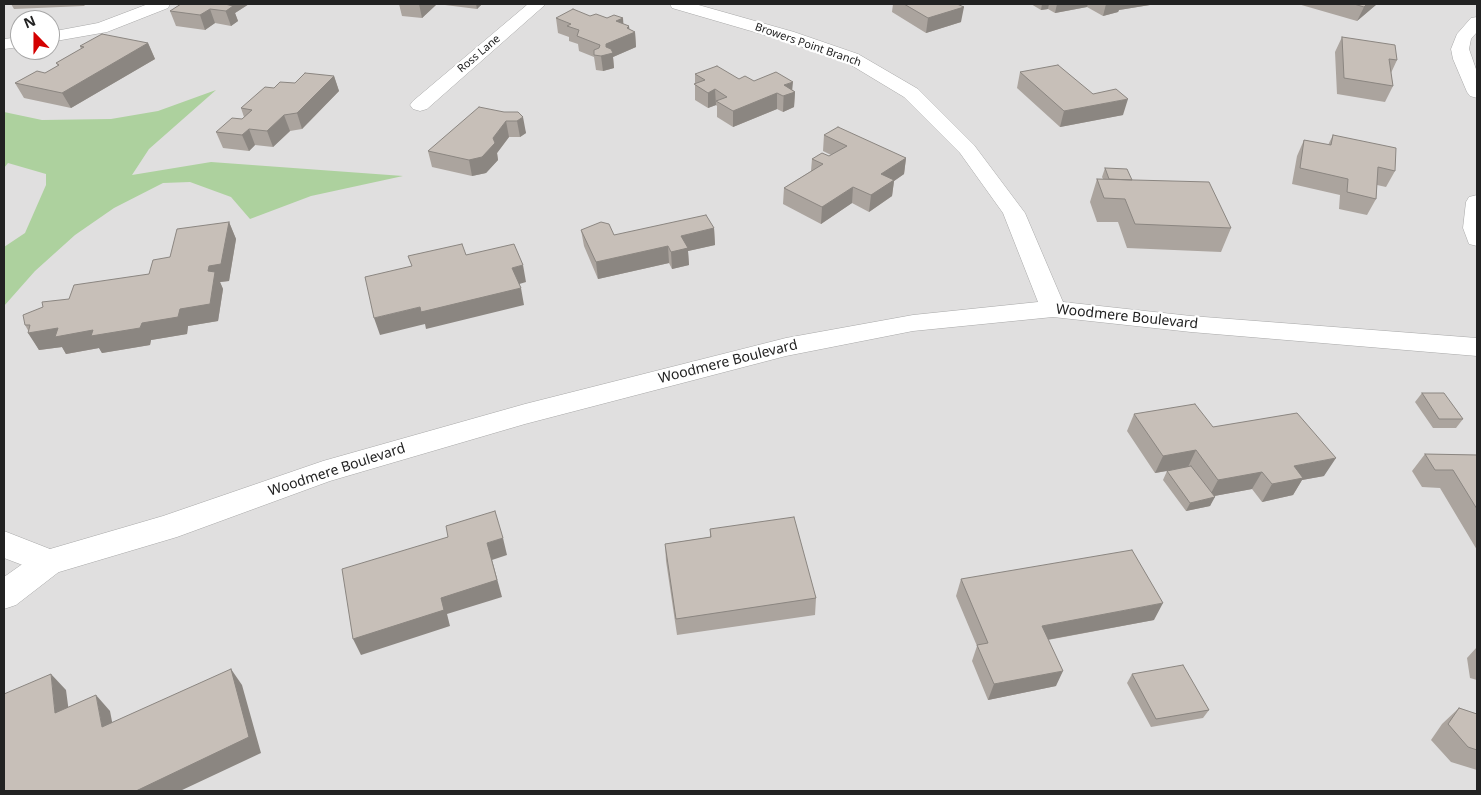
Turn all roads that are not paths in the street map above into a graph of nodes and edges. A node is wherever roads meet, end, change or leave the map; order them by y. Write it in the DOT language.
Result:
graph roads {
  1 [pos="162,4"];
  2 [pos="538,4"];
  3 [pos="678,4"];
  4 [pos="1477,22"];
  5 [pos="60,36"];
  6 [pos="1470,40"];
  7 [pos="1477,92"];
  8 [pos="420,104"];
  9 [pos="1477,202"];
  10 [pos="1477,239"];
  11 [pos="1053,309"];
  12 [pos="1477,347"];
  13 [pos="4,544"];
  14 [pos="49,562"];
  15 [pos="4,595"];
  1 -- 5 [label="street"];
  2 -- 8 [label="street, Ross Lane"];
  3 -- 11 [label="street, Browers Point Branch"];
  4 -- 6 [label="street"];
  6 -- 7 [label="street"];
  9 -- 10 [label="street"];
  11 -- 12 [label="street, Woodmere Boulevard"];
  11 -- 14 [label="street, Woodmere Boulevard"];
  13 -- 14 [label="street"];
  14 -- 15 [label="street"];
}
